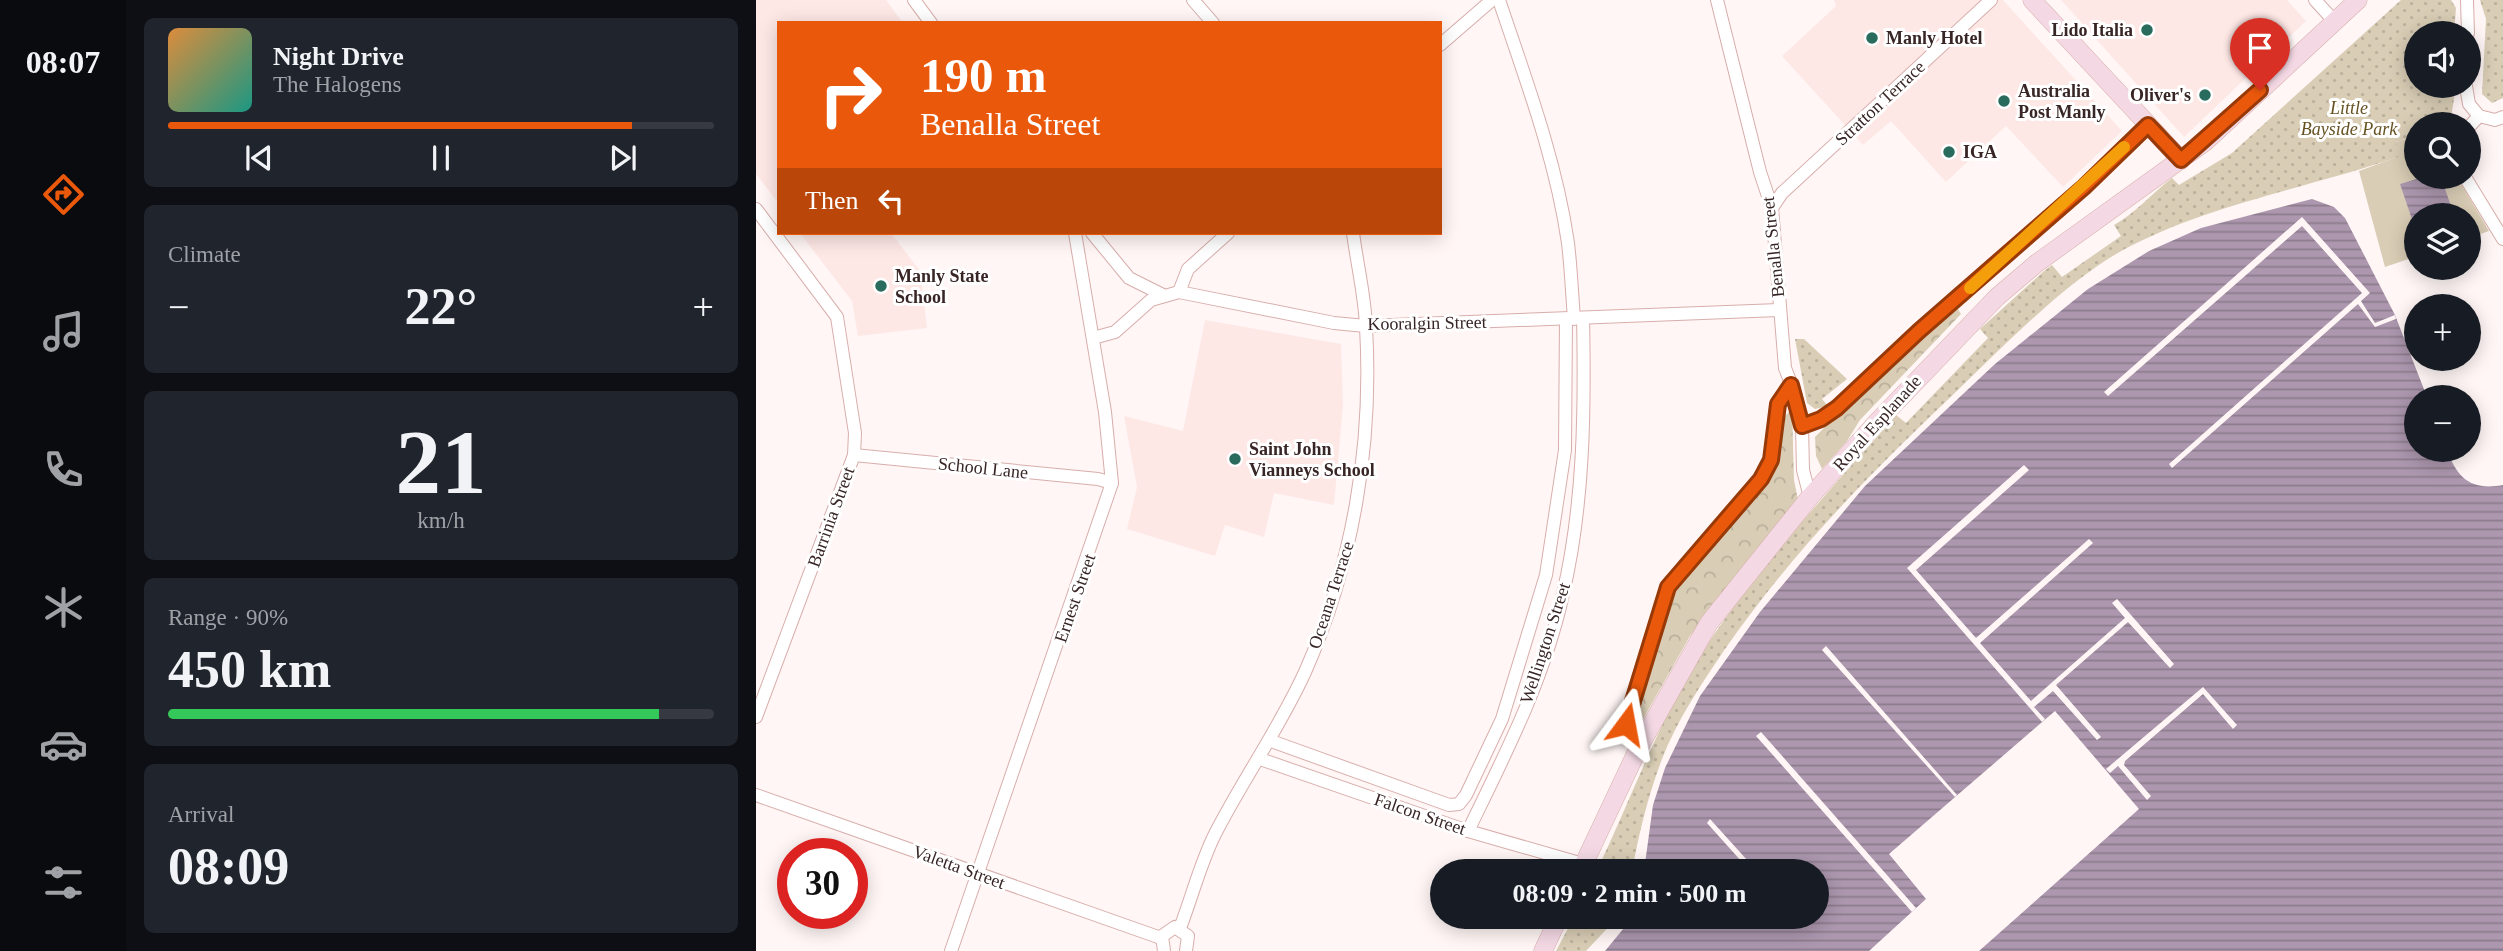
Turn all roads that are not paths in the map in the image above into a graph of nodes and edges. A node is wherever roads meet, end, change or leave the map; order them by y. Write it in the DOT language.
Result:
graph roads {
  1 [pos="914,0"];
  2 [pos="1193,0"];
  3 [pos="1492,0"];
  4 [pos="1499,0"];
  5 [pos="1717,0"];
  6 [pos="1991,0"];
  7 [pos="2032,0"];
  8 [pos="2315,0"];
  9 [pos="2358,0"];
  10 [pos="2467,0"];
  11 [pos="930,21"];
  12 [pos="1211,21"];
  13 [pos="2468,21"];
  14 [pos="2334,22"];
  15 [pos="1442,43"];
  16 [pos="2481,117"];
  17 [pos="2503,117"];
  18 [pos="2148,125"];
  19 [pos="2181,160"];
  20 [pos="2473,189"];
  21 [pos="1772,208"];
  22 [pos="756,209"];
  23 [pos="1075,235"];
  24 [pos="1094,235"];
  25 [pos="1226,235"];
  26 [pos="1353,235"];
  27 [pos="2503,239"];
  28 [pos="1179,292"];
  29 [pos="1163,295"];
  30 [pos="1779,310"];
  31 [pos="1574,319"];
  32 [pos="1366,326"];
  33 [pos="1093,338"];
  34 [pos="1791,385"];
  35 [pos="1802,426"];
  36 [pos="854,455"];
  37 [pos="1112,483"];
  38 [pos="1810,497"];
  39 [pos="756,718"];
  40 [pos="1271,741"];
  41 [pos="1639,747"];
  42 [pos="1260,759"];
  43 [pos="756,794"];
  44 [pos="1459,804"];
  45 [pos="1468,831"];
  46 [pos="1554,859"];
  47 [pos="1585,859"];
  48 [pos="978,874"];
  49 [pos="1180,928"];
  50 [pos="1553,929"];
  51 [pos="1163,945"];
  52 [pos="1192,950"];
  53 [pos="951,951"];
  54 [pos="1543,951"];
  1 -- 11 [label="street"];
  2 -- 12 [label="street"];
  3 -- 15 [label="street"];
  4 -- 31 [label="street, Wellington Street"];
  5 -- 21 [label="street, Benalla Street"];
  6 -- 21 [label="street, Stratton Terrace"];
  7 -- 18 [label="street"];
  8 -- 14 [label="street"];
  9 -- 14 [label="street, Royal Esplanade"];
  10 -- 13 [label="street"];
  14 -- 19 [label="street, Royal Esplanade"];
  16 -- 17 [label="street"];
  18 -- 19 [label="street"];
  18 -- 35 [label="street, Royal Esplanade"];
  19 -- 38 [label="street, Royal Esplanade"];
  20 -- 27 [label="street"];
  21 -- 30 [label="street, Benalla Street"];
  22 -- 36 [label="street, Barrinia Street"];
  23 -- 33 [label="street, Ernest Street"];
  24 -- 29 [label="street"];
  25 -- 28 [label="street"];
  26 -- 32 [label="street, Oceana Terrace"];
  28 -- 29 [label="street, Kooralgin Street"];
  28 -- 32 [label="street, Kooralgin Street"];
  29 -- 33 [label="street, Kooralgin Street"];
  30 -- 31 [label="street, Kooralgin Street"];
  30 -- 34 [label="street, Benalla Street"];
  31 -- 32 [label="street, Kooralgin Street"];
  31 -- 44 [label="street, Wellington Street"];
  31 -- 45 [label="street, Wellington Street"];
  32 -- 40 [label="street, Oceana Terrace"];
  33 -- 37 [label="street, Ernest Street"];
  34 -- 35 [label="street, Benalla Street"];
  34 -- 41 [label="street"];
  35 -- 38 [label="street, Benalla Street"];
  36 -- 37 [label="street, School Lane"];
  36 -- 39 [label="street, Barrinia Street"];
  37 -- 48 [label="street, Ernest Street"];
  38 -- 41 [label="street, Royal Esplanade"];
  40 -- 42 [label="street, Oceana Terrace"];
  40 -- 44 [label="street, Falcon Street"];
  41 -- 47 [label="street, Royal Esplanade"];
  42 -- 45 [label="street, Falcon Street"];
  42 -- 49 [label="street, Oceana Terrace"];
  43 -- 48 [label="street, Valetta Street"];
  45 -- 46 [label="street, Falcon Street"];
  48 -- 51 [label="street, Valetta Street"];
  48 -- 53 [label="street, Ernest Street"];
  49 -- 51 [label="street"];
  49 -- 52 [label="street"];
  50 -- 54 [label="street"];
}
